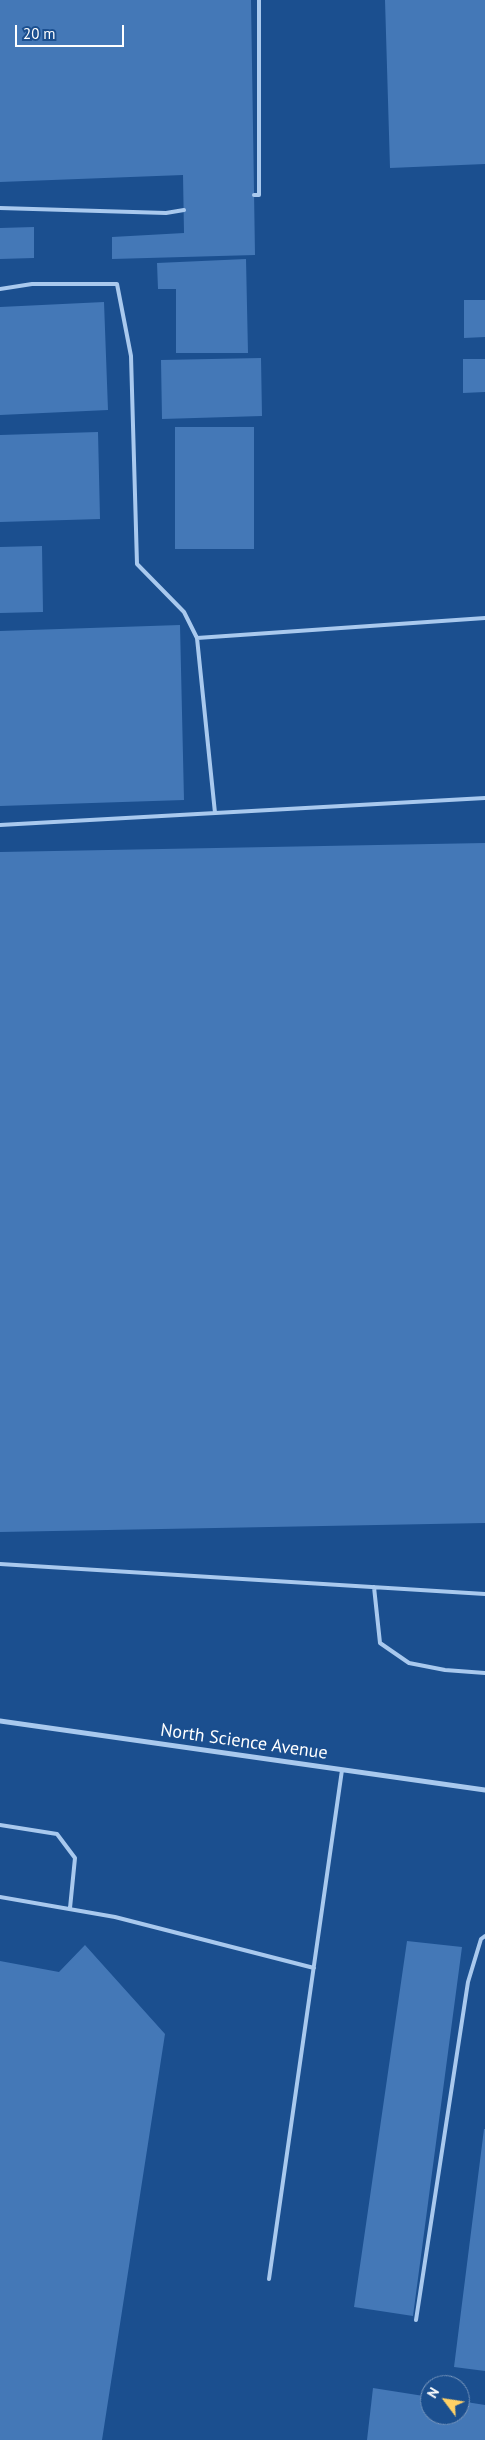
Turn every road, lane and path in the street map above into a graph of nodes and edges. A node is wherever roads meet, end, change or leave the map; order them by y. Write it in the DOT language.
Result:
graph roads {
  1 [pos="259,0"];
  2 [pos="254,195"];
  3 [pos="0,208"];
  4 [pos="184,210"];
  5 [pos="0,289"];
  6 [pos="485,618"];
  7 [pos="197,638"];
  8 [pos="485,798"];
  9 [pos="215,813"];
  10 [pos="0,824"];
  11 [pos="0,1564"];
  12 [pos="374,1587"];
  13 [pos="485,1594"];
  14 [pos="485,1673"];
  15 [pos="0,1721"];
  16 [pos="342,1770"];
  17 [pos="485,1790"];
  18 [pos="0,1825"];
  19 [pos="0,1897"];
  20 [pos="70,1908"];
  21 [pos="485,1936"];
  22 [pos="314,1968"];
  23 [pos="269,2279"];
  24 [pos="416,2320"];
  1 -- 2 [label="lane"];
  3 -- 4 [label="lane"];
  5 -- 7 [label="lane"];
  6 -- 7 [label="lane"];
  7 -- 9 [label="lane"];
  8 -- 9 [label="lane"];
  9 -- 10 [label="lane"];
  11 -- 12 [label="lane"];
  12 -- 13 [label="lane"];
  12 -- 14 [label="lane"];
  15 -- 16 [label="street, North Science Avenue"];
  16 -- 17 [label="street, North Science Avenue"];
  16 -- 22 [label="lane"];
  18 -- 20 [label="lane"];
  19 -- 20 [label="lane"];
  20 -- 22 [label="lane"];
  21 -- 24 [label="lane"];
  22 -- 23 [label="lane"];
}
